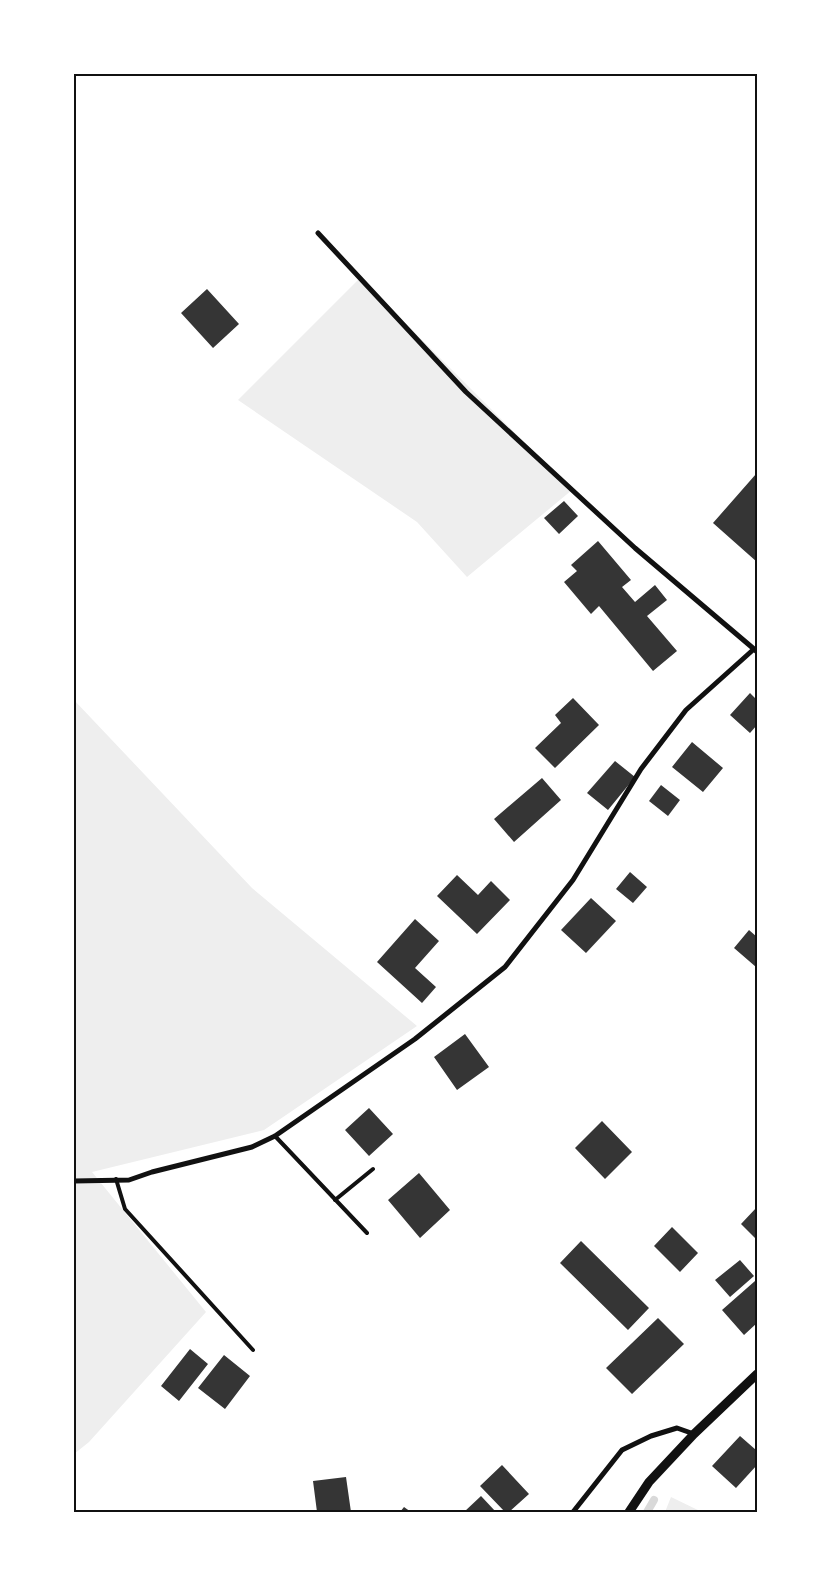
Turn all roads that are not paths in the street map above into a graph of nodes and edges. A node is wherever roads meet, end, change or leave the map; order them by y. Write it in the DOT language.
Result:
graph roads {
  1 [pos="318,233"];
  2 [pos="756,651"];
  3 [pos="275,1136"];
  4 [pos="373,1169"];
  5 [pos="116,1179"];
  6 [pos="74,1181"];
  7 [pos="335,1200"];
  8 [pos="367,1233"];
  9 [pos="253,1350"];
  10 [pos="757,1374"];
  11 [pos="694,1434"];
  12 [pos="573,1512"];
  13 [pos="629,1512"];
  1 -- 2 [label="street"];
  2 -- 3 [label="street"];
  3 -- 5 [label="street"];
  3 -- 7 [label="lane"];
  4 -- 7 [label="lane"];
  5 -- 6 [label="street"];
  5 -- 9 [label="lane"];
  7 -- 8 [label="lane"];
  10 -- 11 [label="street"];
  11 -- 12 [label="street"];
  11 -- 13 [label="street"];
}
